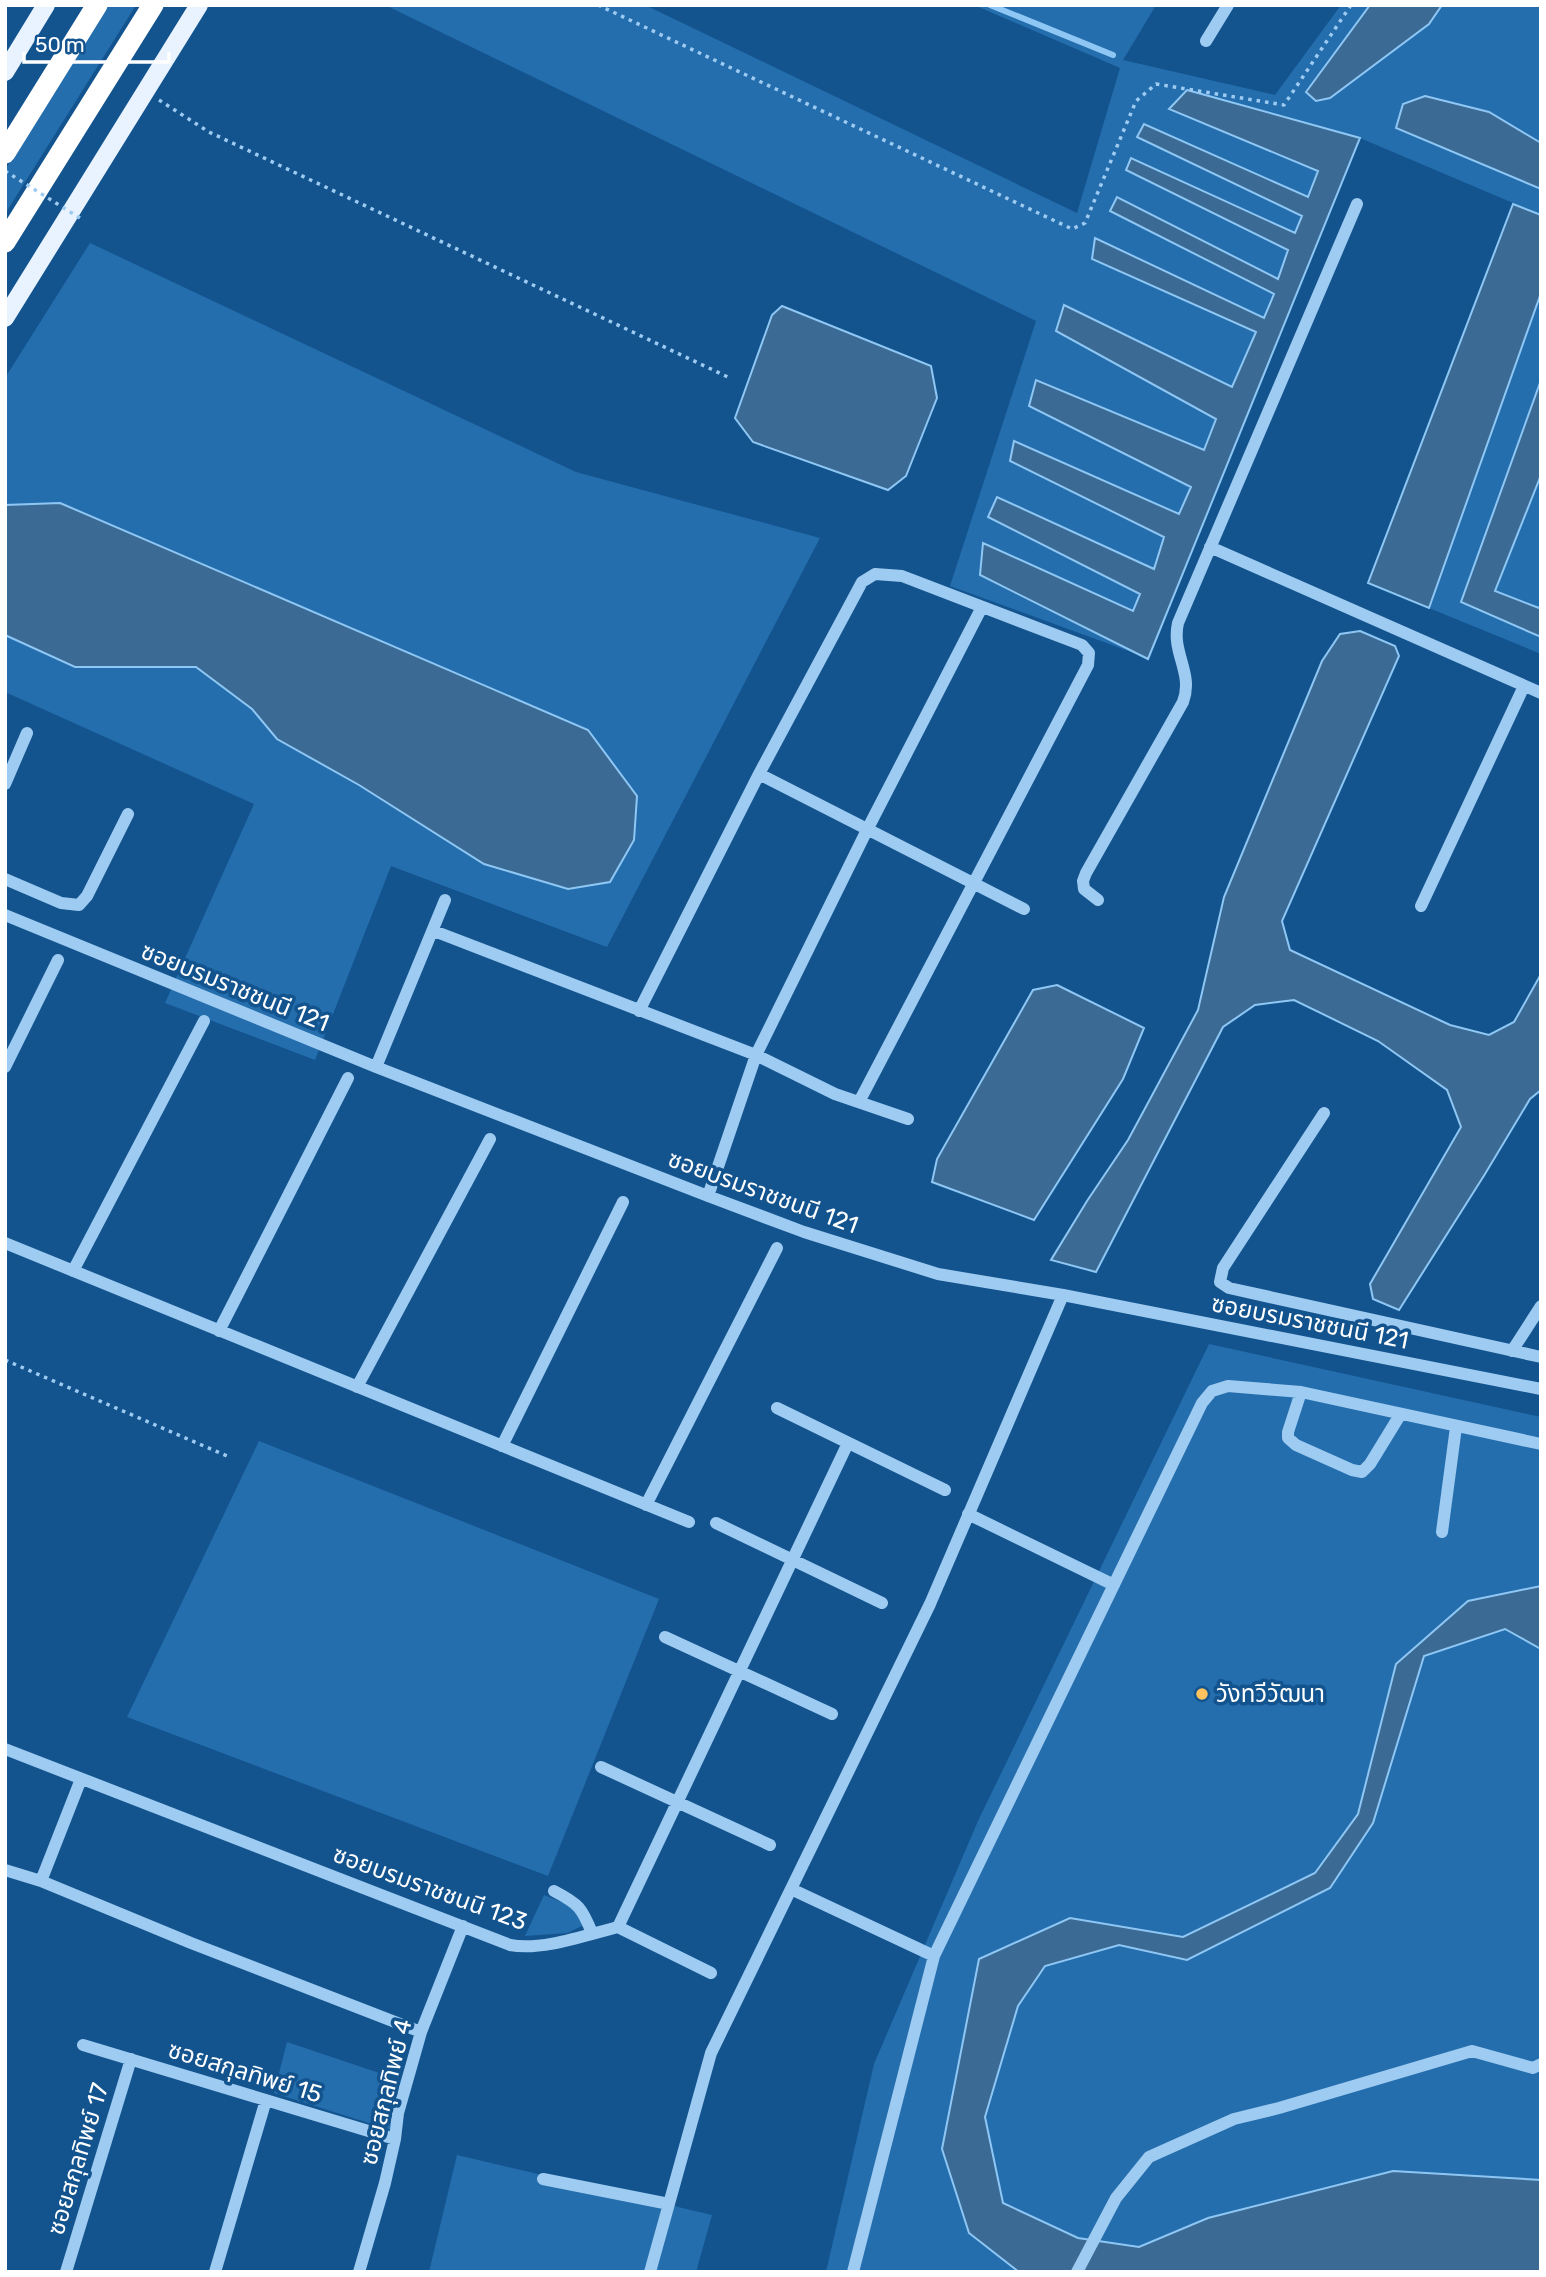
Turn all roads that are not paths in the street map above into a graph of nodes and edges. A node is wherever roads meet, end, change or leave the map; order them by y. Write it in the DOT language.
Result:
graph roads {
  1 [pos="46,5"];
  2 [pos="97,5"];
  3 [pos="153,5"];
  4 [pos="199,5"];
  5 [pos="1228,5"];
  6 [pos="1206,41"];
  7 [pos="5,72"];
  8 [pos="5,153"];
  9 [pos="1357,204"];
  10 [pos="5,242"];
  11 [pos="5,318"];
  12 [pos="1210,547"];
  13 [pos="982,607"];
  14 [pos="1524,686"];
  15 [pos="1541,693"];
  16 [pos="27,733"];
  17 [pos="759,774"];
  18 [pos="5,784"];
  19 [pos="128,814"];
  20 [pos="867,830"];
  21 [pos="5,879"];
  22 [pos="973,881"];
  23 [pos="445,900"];
  24 [pos="1098,900"];
  25 [pos="1421,906"];
  26 [pos="1024,909"];
  27 [pos="5,915"];
  28 [pos="434,931"];
  29 [pos="58,960"];
  30 [pos="639,1011"];
  31 [pos="204,1021"];
  32 [pos="756,1055"];
  33 [pos="5,1067"];
  34 [pos="376,1067"];
  35 [pos="348,1078"];
  36 [pos="859,1101"];
  37 [pos="1324,1113"];
  38 [pos="908,1119"];
  39 [pos="490,1139"];
  40 [pos="709,1196"];
  41 [pos="623,1202"];
  42 [pos="5,1243"];
  43 [pos="777,1248"];
  44 [pos="72,1271"];
  45 [pos="1063,1295"];
  46 [pos="1541,1306"];
  47 [pos="219,1331"];
  48 [pos="1512,1351"];
  49 [pos="1541,1357"];
  50 [pos="357,1387"];
  51 [pos="1541,1389"];
  52 [pos="1301,1392"];
  53 [pos="777,1408"];
  54 [pos="1400,1415"];
  55 [pos="1456,1427"];
  56 [pos="848,1443"];
  57 [pos="1541,1444"];
  58 [pos="502,1446"];
  59 [pos="945,1490"];
  60 [pos="646,1504"];
  61 [pos="968,1514"];
  62 [pos="689,1522"];
  63 [pos="716,1523"];
  64 [pos="1442,1532"];
  65 [pos="793,1562"];
  66 [pos="1114,1585"];
  67 [pos="883,1603"];
  68 [pos="665,1637"];
  69 [pos="741,1671"];
  70 [pos="832,1714"];
  71 [pos="5,1749"];
  72 [pos="601,1767"];
  73 [pos="81,1779"];
  74 [pos="676,1802"];
  75 [pos="770,1846"];
  76 [pos="5,1870"];
  77 [pos="41,1881"];
  78 [pos="791,1889"];
  79 [pos="554,1891"];
  80 [pos="463,1926"];
  81 [pos="618,1927"];
  82 [pos="593,1933"];
  83 [pos="934,1956"];
  84 [pos="711,1973"];
  85 [pos="421,2032"];
  86 [pos="83,2045"];
  87 [pos="131,2059"];
  88 [pos="1541,2064"];
  89 [pos="266,2100"];
  90 [pos="395,2139"];
  91 [pos="543,2179"];
  92 [pos="669,2203"];
  93 [pos="66,2272"];
  94 [pos="215,2272"];
  95 [pos="359,2272"];
  96 [pos="650,2272"];
  97 [pos="853,2272"];
  98 [pos="1077,2272"];
  1 -- 7 [label="main road"];
  2 -- 8 [label="highway"];
  3 -- 10 [label="highway"];
  4 -- 11 [label="main road"];
  5 -- 6 [label="street"];
  9 -- 12 [label="street"];
  12 -- 14 [label="street"];
  12 -- 24 [label="street"];
  13 -- 17 [label="street"];
  13 -- 20 [label="street"];
  13 -- 22 [label="street"];
  14 -- 15 [label="street"];
  14 -- 25 [label="street"];
  16 -- 18 [label="street"];
  17 -- 20 [label="street"];
  17 -- 30 [label="street"];
  19 -- 21 [label="street"];
  20 -- 22 [label="street"];
  20 -- 32 [label="street"];
  22 -- 26 [label="street"];
  22 -- 36 [label="street"];
  23 -- 28 [label="street"];
  27 -- 34 [label="street, ซอยบรมราชชนนี 121"];
  28 -- 30 [label="street"];
  28 -- 34 [label="street"];
  29 -- 33 [label="street"];
  30 -- 32 [label="street"];
  31 -- 44 [label="street"];
  32 -- 36 [label="street"];
  32 -- 40 [label="street"];
  34 -- 40 [label="street, ซอยบรมราชชนนี 121"];
  35 -- 47 [label="street"];
  36 -- 38 [label="street"];
  37 -- 48 [label="street"];
  39 -- 50 [label="street"];
  40 -- 45 [label="street, ซอยบรมราชชนนี 121"];
  41 -- 58 [label="street"];
  42 -- 44 [label="street"];
  43 -- 60 [label="street"];
  44 -- 47 [label="street"];
  45 -- 51 [label="street, ซอยบรมราชชนนี 121"];
  45 -- 61 [label="street"];
  46 -- 48 [label="street"];
  47 -- 50 [label="street"];
  48 -- 49 [label="street"];
  50 -- 58 [label="street"];
  52 -- 54 [label="street"];
  52 -- 54 [label="street"];
  52 -- 66 [label="street"];
  53 -- 56 [label="street"];
  54 -- 55 [label="street"];
  55 -- 57 [label="street"];
  55 -- 64 [label="street"];
  56 -- 59 [label="street"];
  56 -- 65 [label="street"];
  58 -- 60 [label="street"];
  60 -- 62 [label="street"];
  61 -- 66 [label="street"];
  61 -- 78 [label="street"];
  63 -- 65 [label="street"];
  65 -- 67 [label="street"];
  65 -- 69 [label="street"];
  66 -- 83 [label="street"];
  68 -- 69 [label="street"];
  69 -- 70 [label="street"];
  69 -- 74 [label="street"];
  71 -- 73 [label="street, ซอยบรมราชชนนี 123"];
  72 -- 74 [label="street"];
  73 -- 77 [label="street"];
  73 -- 80 [label="street, ซอยบรมราชชนนี 123"];
  74 -- 75 [label="street"];
  74 -- 81 [label="street"];
  76 -- 77 [label="street"];
  77 -- 85 [label="street"];
  78 -- 83 [label="street"];
  78 -- 92 [label="street"];
  79 -- 82 [label="street"];
  80 -- 82 [label="street, ซอยบรมราชชนนี 123"];
  80 -- 85 [label="street, ซอยสกุลทิพย์ 4"];
  81 -- 82 [label="street, ซอยบรมราชชนนี 123"];
  81 -- 84 [label="street"];
  83 -- 97 [label="street"];
  85 -- 90 [label="street, ซอยสกุลทิพย์ 4"];
  86 -- 87 [label="street, ซอยสกุลทิพย์ 15"];
  87 -- 89 [label="street, ซอยสกุลทิพย์ 15"];
  87 -- 93 [label="street, ซอยสกุลทิพย์ 17"];
  88 -- 98 [label="street"];
  89 -- 90 [label="street, ซอยสกุลทิพย์ 15"];
  89 -- 94 [label="street"];
  90 -- 95 [label="street, ซอยสกุลทิพย์ 4"];
  91 -- 92 [label="street"];
  92 -- 96 [label="street"];
}
